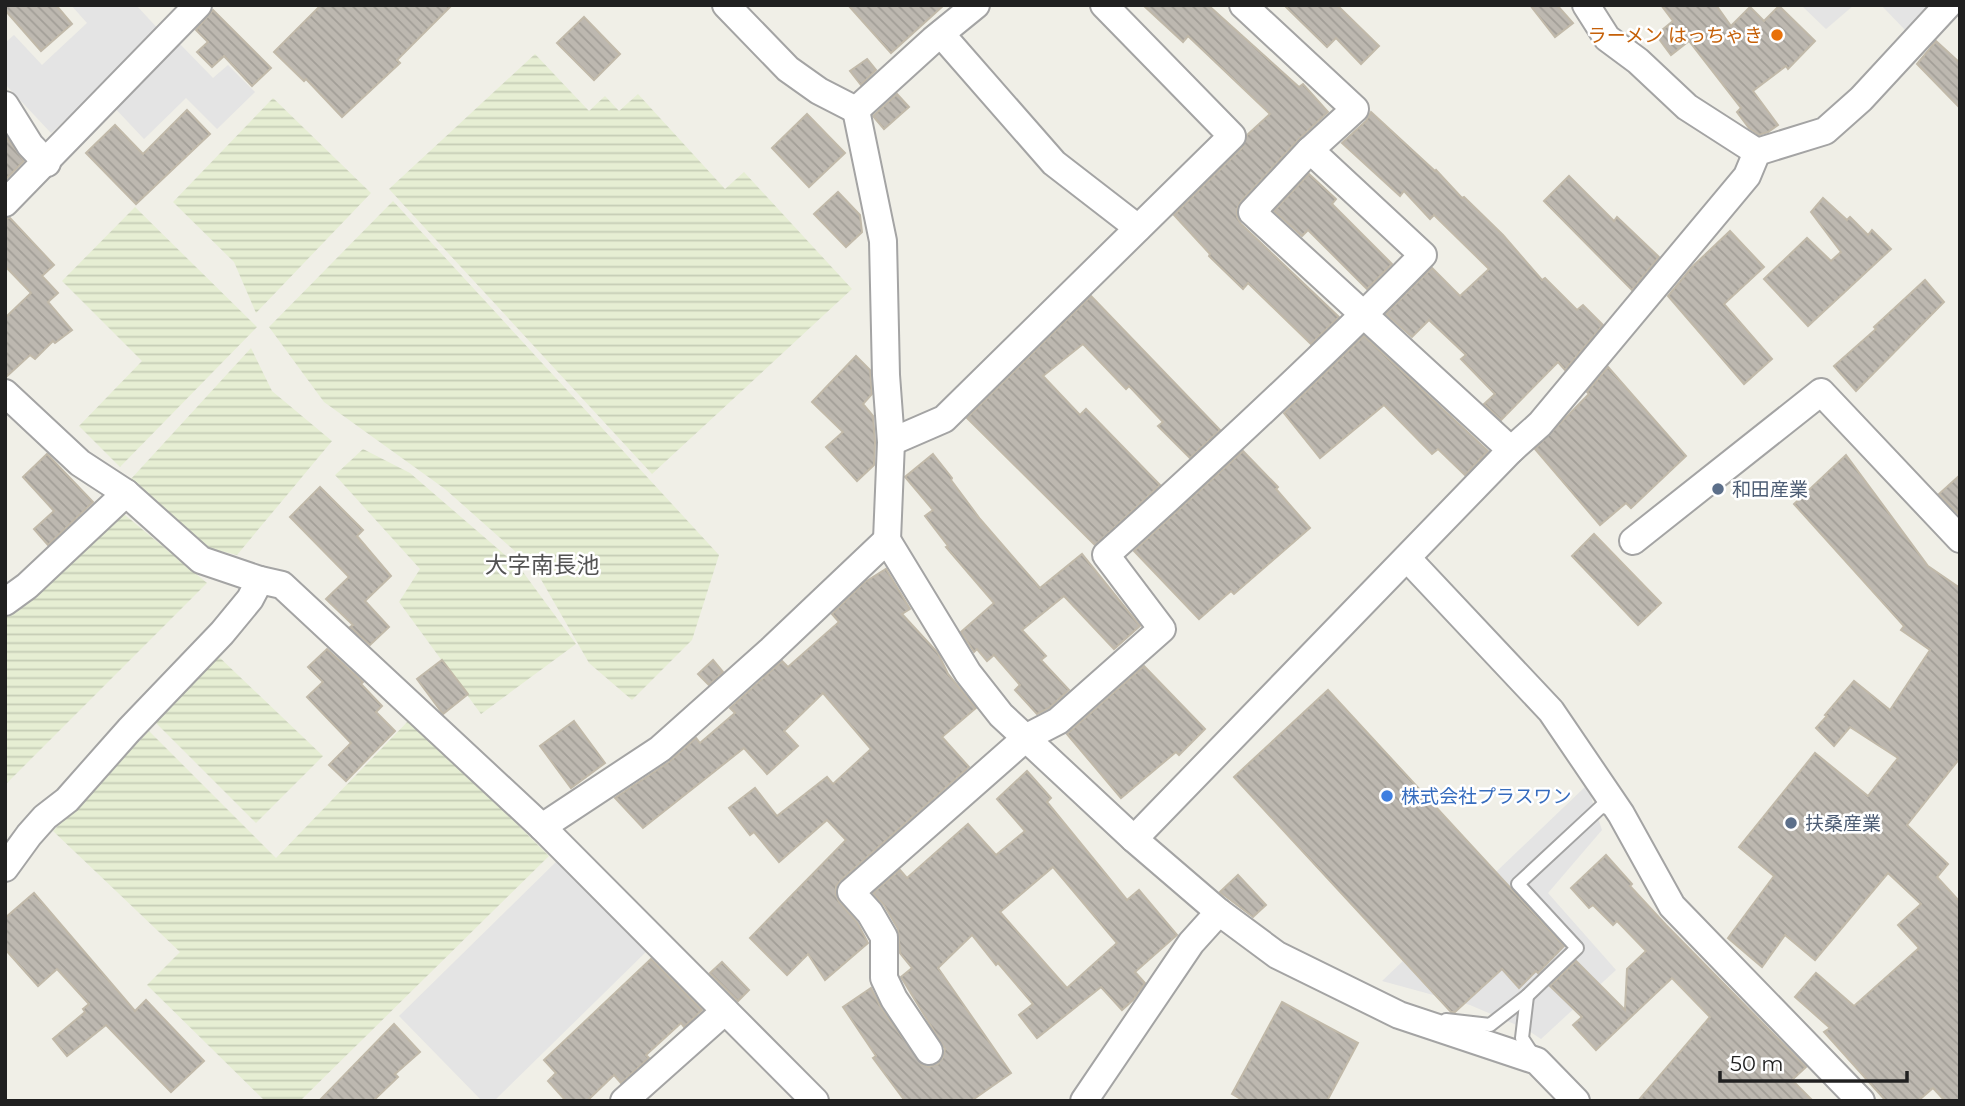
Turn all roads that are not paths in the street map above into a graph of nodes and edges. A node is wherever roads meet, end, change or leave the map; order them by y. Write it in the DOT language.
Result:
graph roads {
  1 [pos="198,5"];
  2 [pos="726,5"];
  3 [pos="976,5"];
  4 [pos="1104,5"];
  5 [pos="1243,5"];
  6 [pos="1586,5"];
  7 [pos="1948,5"];
  8 [pos="941,34"];
  9 [pos="5,105"];
  10 [pos="856,110"];
  11 [pos="1310,150"];
  12 [pos="1758,152"];
  13 [pos="47,163"];
  14 [pos="5,203"];
  15 [pos="1138,228"];
  16 [pos="1364,315"];
  17 [pos="5,393"];
  18 [pos="891,442"];
  19 [pos="1511,450"];
  20 [pos="126,493"];
  21 [pos="1960,539"];
  22 [pos="887,540"];
  23 [pos="1633,541"];
  24 [pos="1407,558"];
  25 [pos="260,580"];
  26 [pos="5,602"];
  27 [pos="1027,737"];
  28 [pos="1621,814"];
  29 [pos="542,827"];
  30 [pos="1134,839"];
  31 [pos="5,868"];
  32 [pos="1219,912"];
  33 [pos="1527,996"];
  34 [pos="725,1011"];
  35 [pos="1399,1015"];
  36 [pos="929,1051"];
  37 [pos="1537,1061"];
  38 [pos="624,1101"];
  39 [pos="815,1101"];
  40 [pos="1084,1101"];
  41 [pos="1576,1101"];
  42 [pos="1860,1101"];
  1 -- 13 [label="street"];
  2 -- 10 [label="street"];
  3 -- 8 [label="street"];
  4 -- 15 [label="street"];
  5 -- 11 [label="street"];
  6 -- 12 [label="street"];
  7 -- 12 [label="street"];
  8 -- 10 [label="street"];
  8 -- 15 [label="street"];
  9 -- 13 [label="street"];
  10 -- 18 [label="street"];
  11 -- 16 [label="street"];
  11 -- 16 [label="street"];
  12 -- 19 [label="street"];
  13 -- 14 [label="street"];
  15 -- 18 [label="street"];
  16 -- 19 [label="street"];
  16 -- 27 [label="street"];
  17 -- 20 [label="street"];
  18 -- 22 [label="street"];
  19 -- 24 [label="street"];
  20 -- 25 [label="street"];
  20 -- 26 [label="street"];
  21 -- 23 [label="street"];
  22 -- 27 [label="street"];
  22 -- 29 [label="street"];
  24 -- 28 [label="street"];
  24 -- 30 [label="street"];
  25 -- 29 [label="street"];
  25 -- 31 [label="street"];
  27 -- 30 [label="street"];
  27 -- 36 [label="street"];
  28 -- 33 [label="lane"];
  28 -- 42 [label="street"];
  29 -- 34 [label="street"];
  30 -- 32 [label="street"];
  32 -- 35 [label="street"];
  32 -- 40 [label="street"];
  33 -- 35 [label="lane"];
  33 -- 37 [label="lane"];
  34 -- 38 [label="street"];
  34 -- 39 [label="street"];
  35 -- 37 [label="street"];
  37 -- 41 [label="street"];
}
